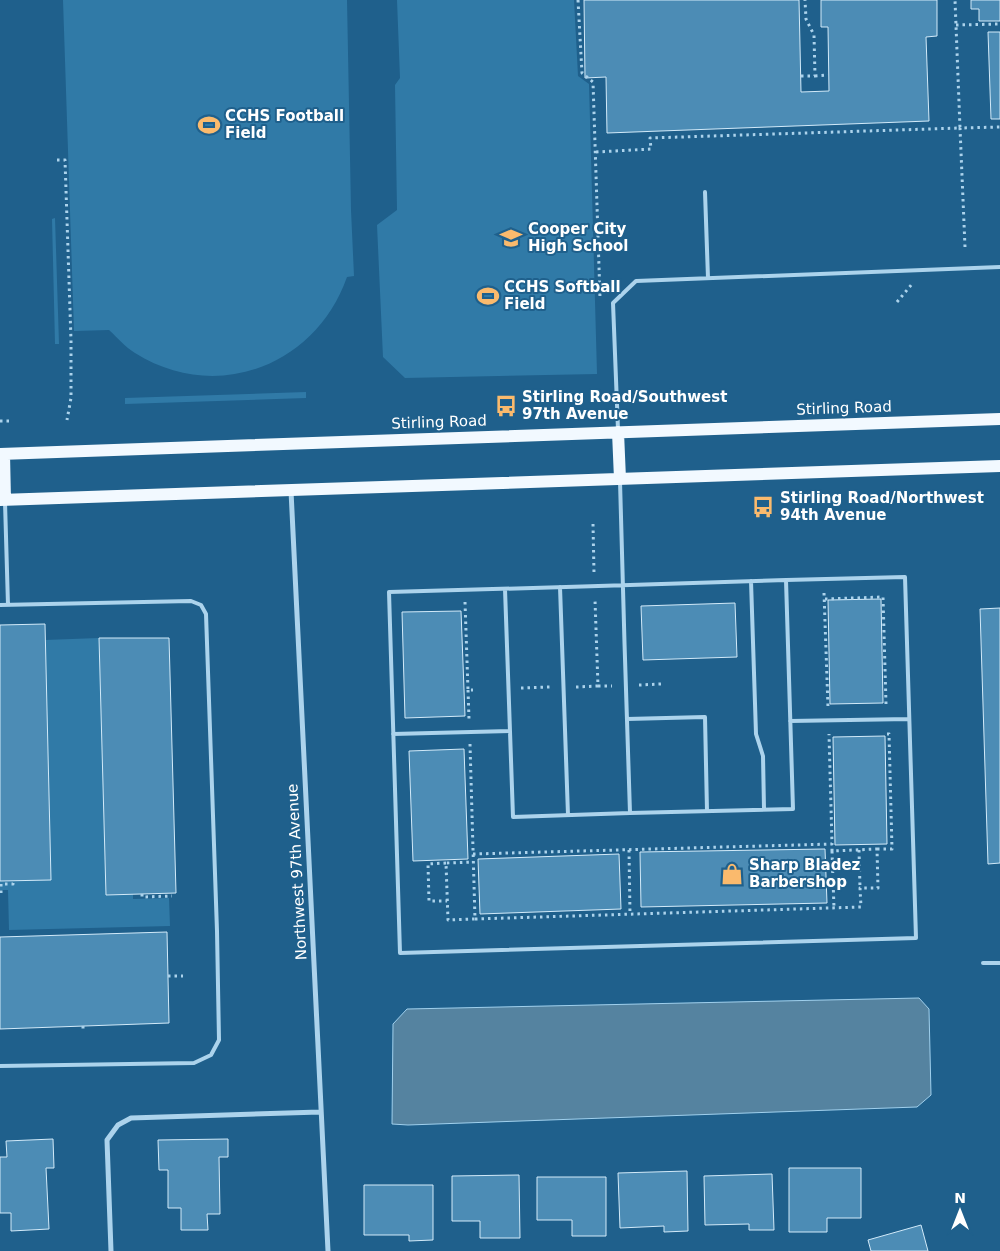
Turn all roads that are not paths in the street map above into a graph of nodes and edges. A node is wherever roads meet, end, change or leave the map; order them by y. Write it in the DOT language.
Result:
graph roads {
  1 [pos="705,192"];
  2 [pos="1000,267"];
  3 [pos="708,278"];
  4 [pos="1000,419"];
  5 [pos="618,432"];
  6 [pos="2,454"];
  7 [pos="1000,466"];
  8 [pos="620,479"];
  9 [pos="291,491"];
  10 [pos="2,500"];
  11 [pos="786,580"];
  12 [pos="751,581"];
  13 [pos="623,585"];
  14 [pos="560,587"];
  15 [pos="505,589"];
  16 [pos="0,605"];
  17 [pos="8,605"];
  18 [pos="627,719"];
  19 [pos="909,719"];
  20 [pos="790,721"];
  21 [pos="510,731"];
  22 [pos="393,734"];
  23 [pos="764,809"];
  24 [pos="707,811"];
  25 [pos="630,813"];
  26 [pos="568,815"];
  27 [pos="982,963"];
  28 [pos="1000,963"];
  29 [pos="0,1066"];
  30 [pos="320,1112"];
  31 [pos="111,1251"];
  32 [pos="328,1251"];
  1 -- 3 [label="lane"];
  2 -- 3 [label="lane"];
  3 -- 5 [label="lane"];
  4 -- 5 [label="main road, Stirling Road"];
  5 -- 6 [label="main road, Stirling Road"];
  5 -- 8 [label="main road"];
  6 -- 10 [label="main road"];
  7 -- 8 [label="main road"];
  8 -- 9 [label="main road"];
  8 -- 13 [label="lane"];
  9 -- 10 [label="main road"];
  9 -- 30 [label="street, Northwest 97th Avenue"];
  10 -- 17 [label="lane"];
  11 -- 12 [label="lane"];
  11 -- 19 [label="lane"];
  11 -- 20 [label="lane"];
  12 -- 13 [label="lane"];
  12 -- 23 [label="lane"];
  13 -- 14 [label="lane"];
  13 -- 18 [label="lane"];
  14 -- 15 [label="lane"];
  14 -- 26 [label="lane"];
  15 -- 21 [label="lane"];
  15 -- 22 [label="lane"];
  16 -- 17 [label="lane"];
  17 -- 29 [label="lane"];
  18 -- 24 [label="lane"];
  18 -- 25 [label="lane"];
  19 -- 20 [label="lane"];
  19 -- 22 [label="lane"];
  20 -- 23 [label="lane"];
  21 -- 22 [label="lane"];
  21 -- 26 [label="lane"];
  23 -- 24 [label="lane"];
  24 -- 25 [label="lane"];
  25 -- 26 [label="lane"];
  27 -- 28 [label="lane"];
  30 -- 31 [label="street"];
  30 -- 32 [label="street, Northwest 97th Avenue"];
}
